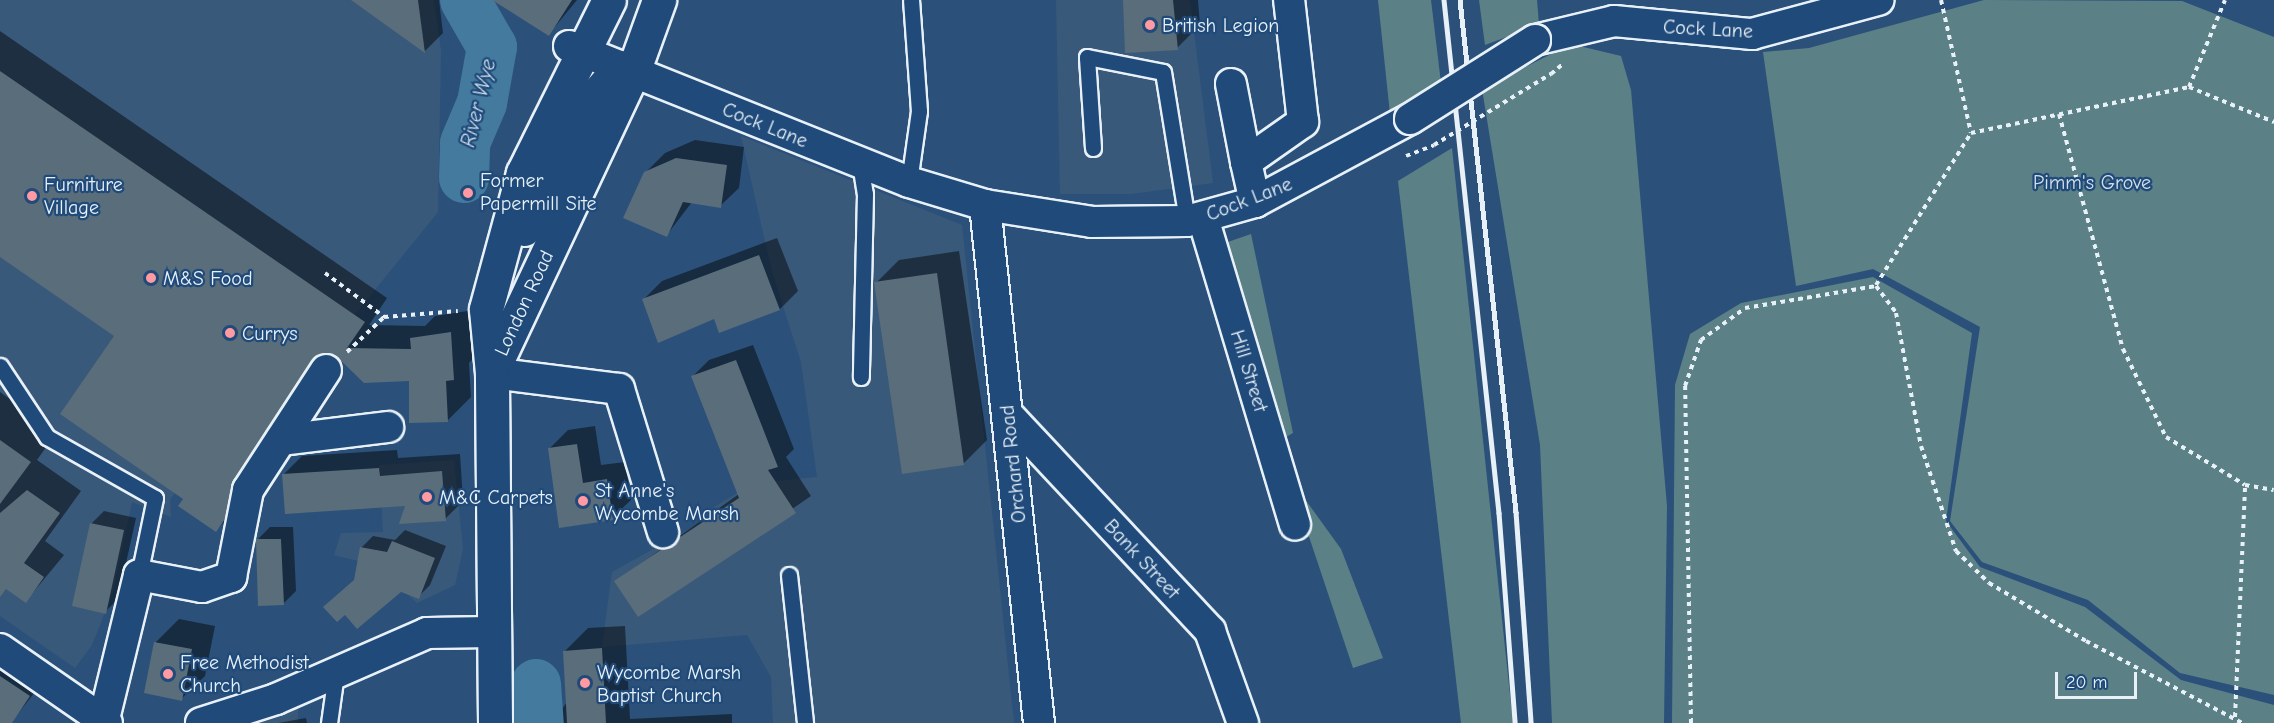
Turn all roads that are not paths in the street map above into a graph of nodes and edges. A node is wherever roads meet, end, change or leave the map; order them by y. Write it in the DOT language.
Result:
graph roads {
  1 [pos="587,0"];
  2 [pos="609,0"];
  3 [pos="659,0"];
  4 [pos="911,0"];
  5 [pos="1289,0"];
  6 [pos="1878,0"];
  7 [pos="577,50"];
  8 [pos="627,70"];
  9 [pos="1231,84"];
  10 [pos="1093,148"];
  11 [pos="1246,162"];
  12 [pos="860,163"];
  13 [pos="909,182"];
  14 [pos="1255,202"];
  15 [pos="985,205"];
  16 [pos="1195,219"];
  17 [pos="486,309"];
  18 [pos="0,366"];
  19 [pos="326,370"];
  20 [pos="492,373"];
  21 [pos="861,377"];
  22 [pos="1008,415"];
  23 [pos="388,427"];
  24 [pos="281,440"];
  25 [pos="1294,525"];
  26 [pos="663,532"];
  27 [pos="139,575"];
  28 [pos="789,575"];
  29 [pos="493,632"];
  30 [pos="0,648"];
  31 [pos="336,672"];
  32 [pos="104,723"];
  33 [pos="201,723"];
  34 [pos="329,723"];
  35 [pos="495,723"];
  36 [pos="806,723"];
  37 [pos="1039,723"];
  38 [pos="1243,723"];
  1 -- 7 [label="main road"];
  2 -- 7 [label="main road, London Road"];
  3 -- 8 [label="main road, London Road"];
  4 -- 13 [label="lane"];
  5 -- 11 [label="street"];
  6 -- 14 [label="street, Cock Lane, bridge"];
  7 -- 8 [label="street, Cock Lane"];
  7 -- 17 [label="main road, London Road"];
  8 -- 12 [label="street, Cock Lane"];
  8 -- 17 [label="main road"];
  8 -- 20 [label="main road, London Road"];
  9 -- 11 [label="street"];
  10 -- 16 [label="lane"];
  11 -- 14 [label="street"];
  12 -- 13 [label="street, Cock Lane"];
  12 -- 21 [label="lane"];
  13 -- 15 [label="street, Cock Lane"];
  14 -- 16 [label="street, Cock Lane"];
  15 -- 16 [label="street, Cock Lane"];
  15 -- 22 [label="street, Orchard Road"];
  16 -- 25 [label="street, Hill Street"];
  17 -- 20 [label="main road, London Road"];
  18 -- 27 [label="lane"];
  19 -- 24 [label="street"];
  20 -- 26 [label="street"];
  20 -- 29 [label="main road"];
  22 -- 37 [label="street, Orchard Road"];
  22 -- 38 [label="street, Bank Street"];
  23 -- 24 [label="street"];
  24 -- 27 [label="street"];
  27 -- 32 [label="street"];
  28 -- 36 [label="lane"];
  29 -- 31 [label="street"];
  29 -- 35 [label="main road"];
  30 -- 32 [label="street"];
  31 -- 33 [label="street"];
  31 -- 34 [label="lane"];
}
